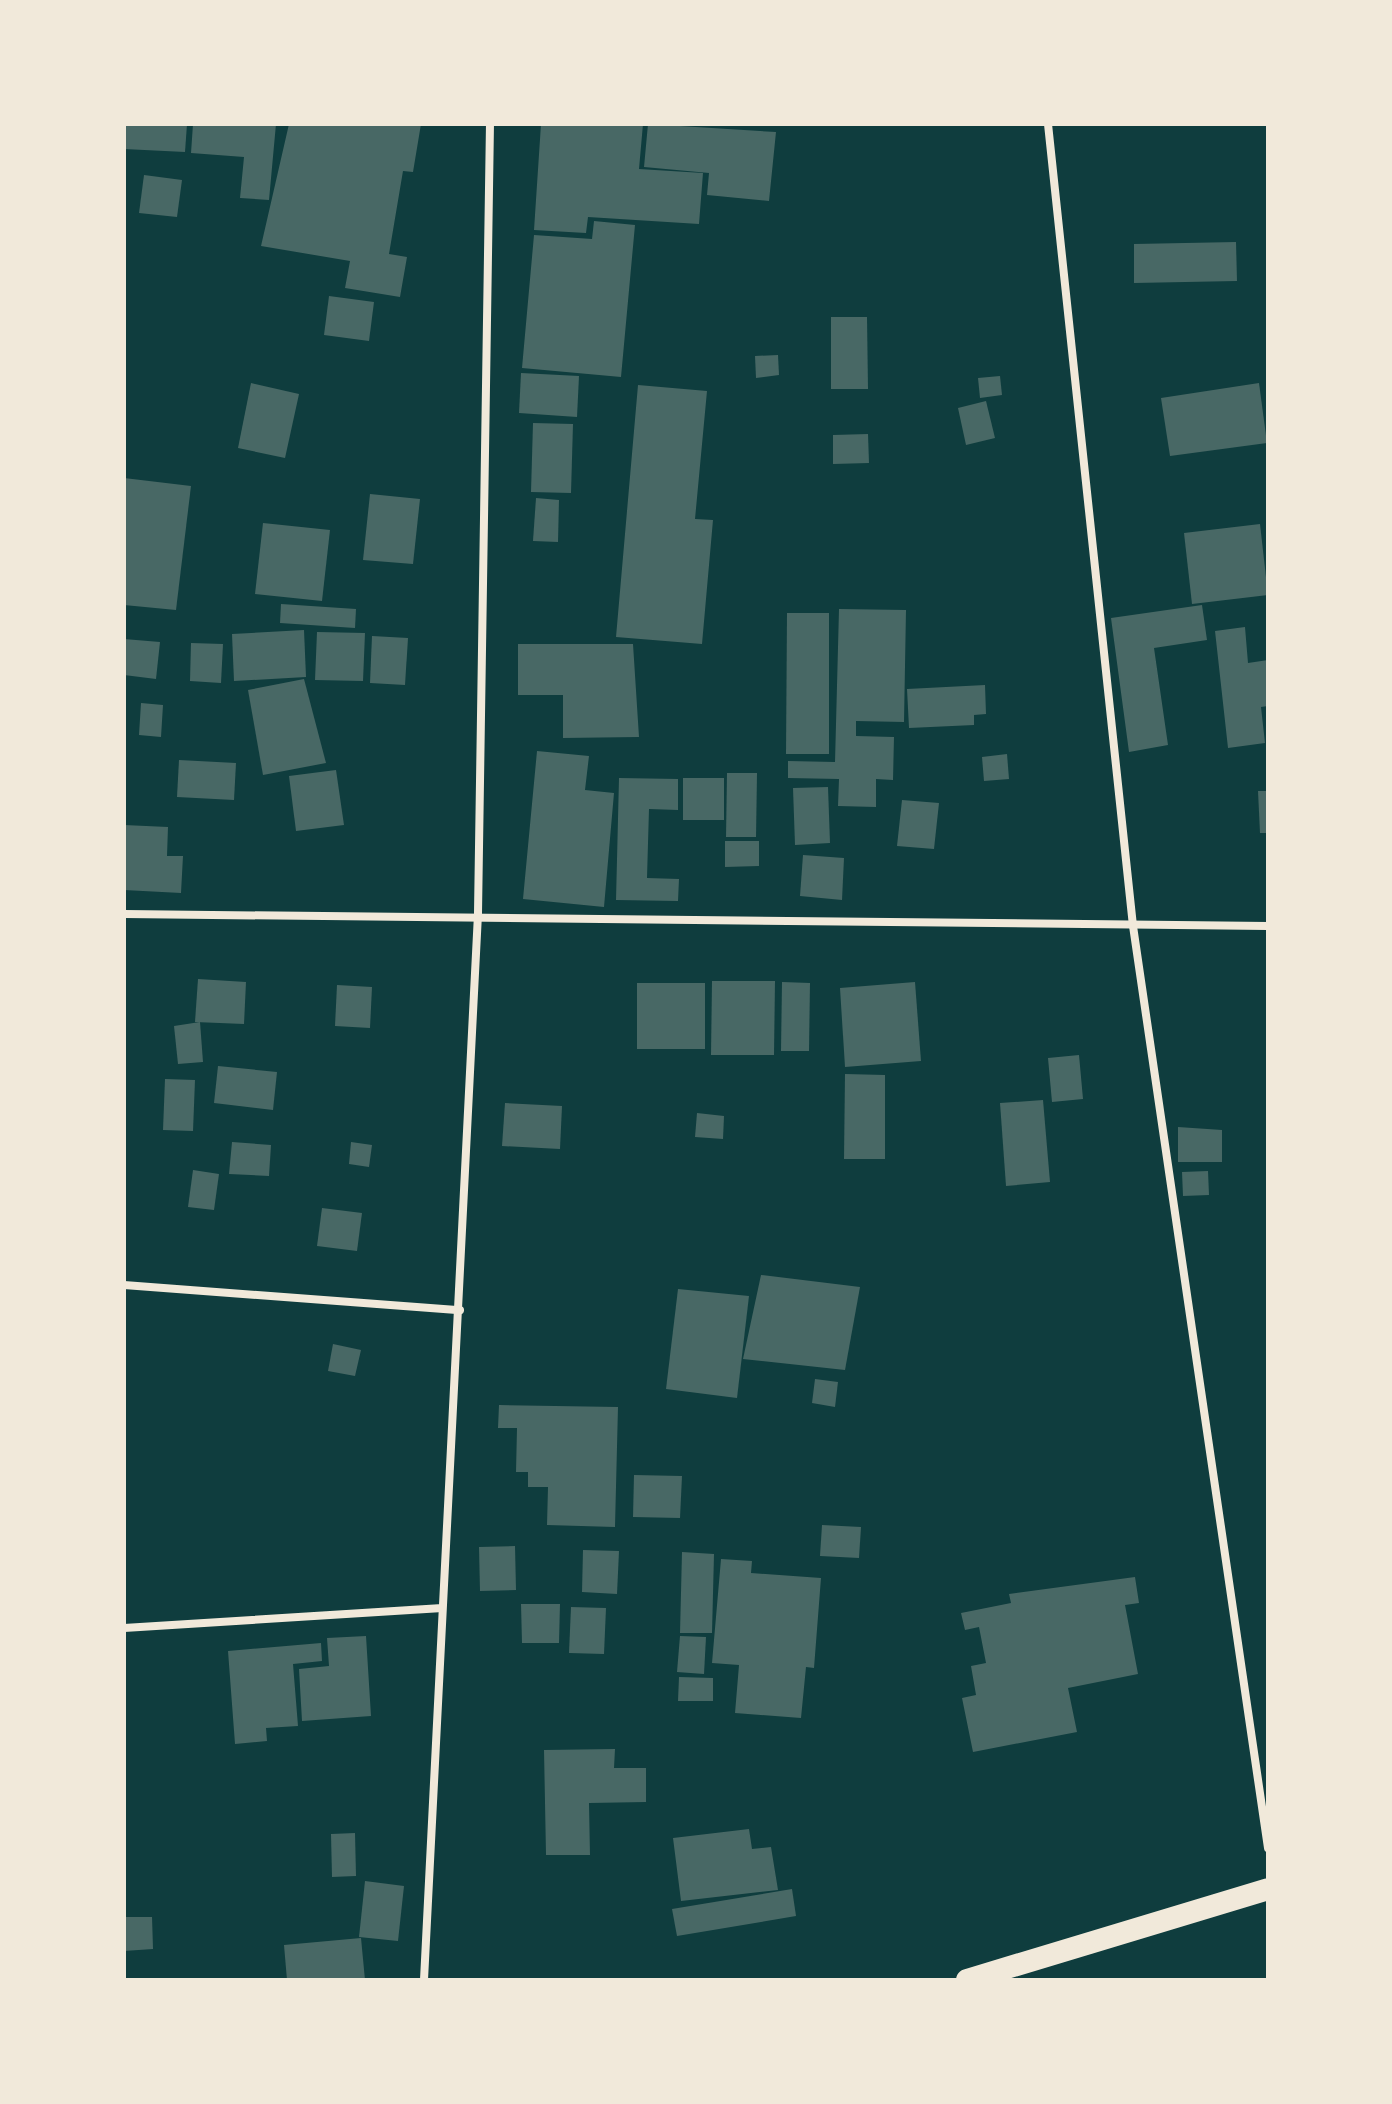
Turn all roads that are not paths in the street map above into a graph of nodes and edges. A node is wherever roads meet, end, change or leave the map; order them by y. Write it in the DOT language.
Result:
graph roads {
  1 [pos="490,124"];
  2 [pos="1048,124"];
  3 [pos="478,913"];
  4 [pos="124,914"];
  5 [pos="1133,926"];
  6 [pos="1268,926"];
  7 [pos="124,1285"];
  8 [pos="460,1310"];
  9 [pos="438,1608"];
  10 [pos="124,1628"];
  11 [pos="1268,1848"];
  12 [pos="1268,1889"];
  13 [pos="424,1980"];
  14 [pos="967,1980"];
  1 -- 3 [label="street"];
  2 -- 5 [label="street"];
  3 -- 4 [label="street"];
  3 -- 5 [label="street"];
  3 -- 8 [label="street"];
  5 -- 6 [label="street"];
  5 -- 11 [label="street"];
  7 -- 8 [label="street"];
  8 -- 9 [label="street"];
  9 -- 10 [label="street"];
  9 -- 13 [label="street"];
  12 -- 14 [label="highway"];
}
